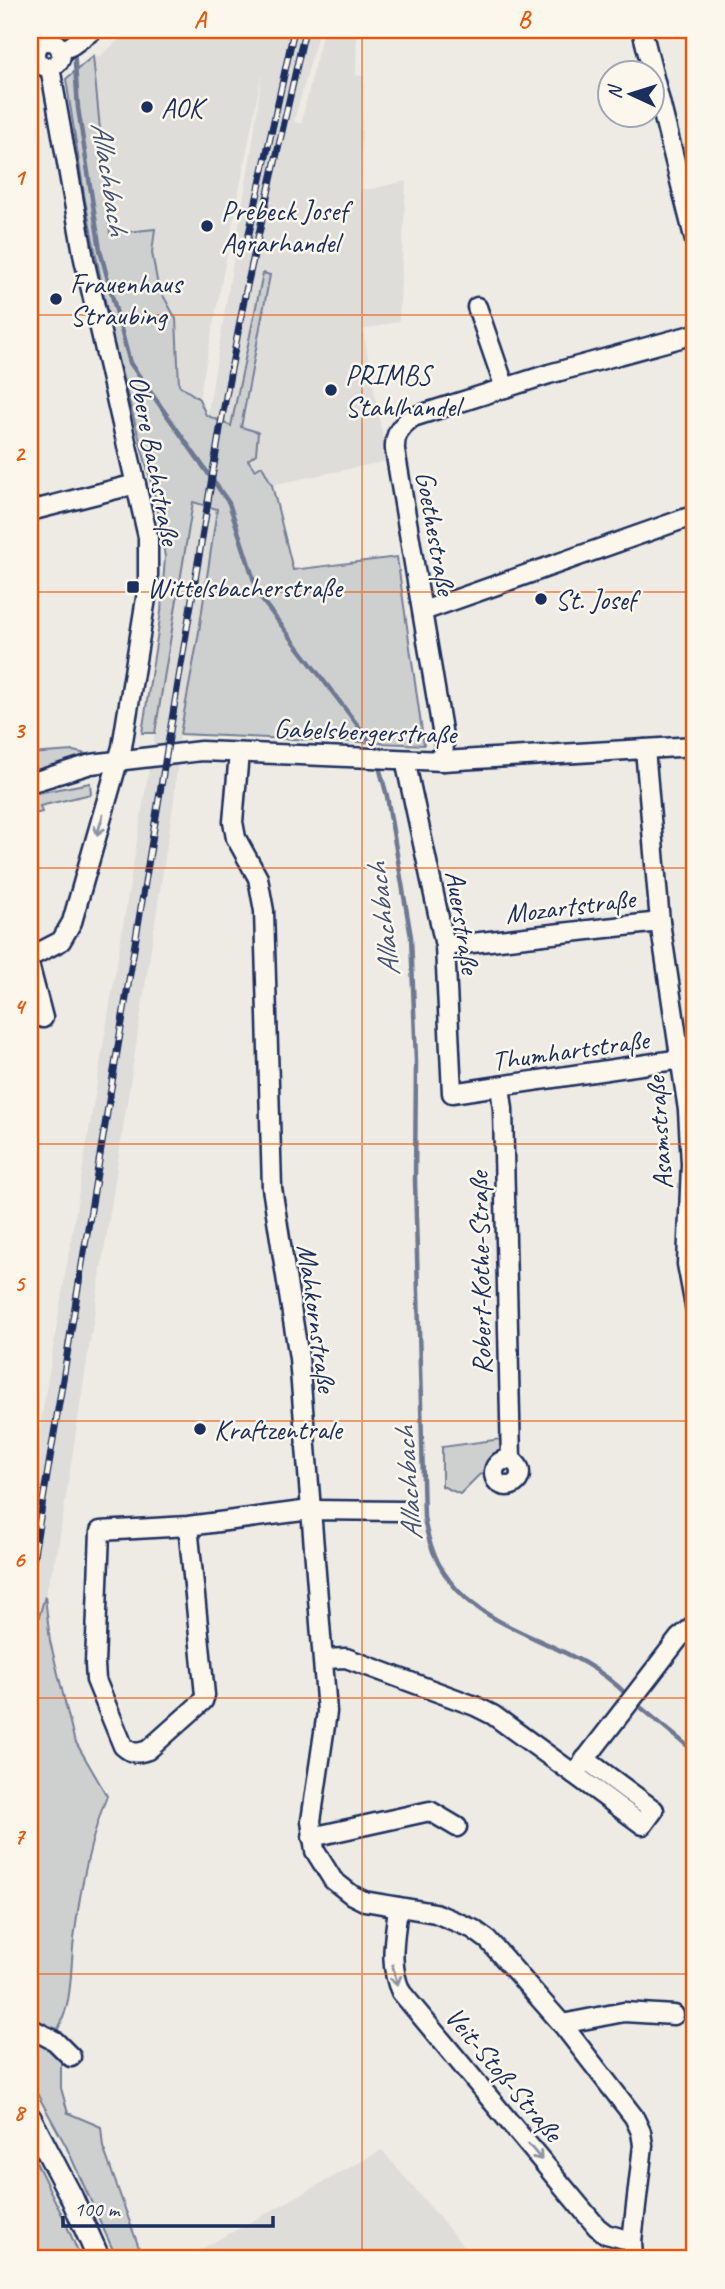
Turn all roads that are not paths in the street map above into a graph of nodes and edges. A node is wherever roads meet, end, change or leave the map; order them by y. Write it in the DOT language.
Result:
graph roads {
  1 [pos="93,30"];
  2 [pos="642,30"];
  3 [pos="55,42"];
  4 [pos="39,65"];
  5 [pos="689,192"];
  6 [pos="695,241"];
  7 [pos="477,307"];
  8 [pos="695,334"];
  9 [pos="505,388"];
  10 [pos="136,484"];
  11 [pos="30,511"];
  12 [pos="695,515"];
  13 [pos="423,611"];
  14 [pos="695,746"];
  15 [pos="645,749"];
  16 [pos="239,753"];
  17 [pos="119,759"];
  18 [pos="403,760"];
  19 [pos="443,761"];
  20 [pos="36,781"];
  21 [pos="660,922"];
  22 [pos="445,946"];
  23 [pos="30,957"];
  24 [pos="30,968"];
  25 [pos="43,1018"];
  26 [pos="688,1058"];
  27 [pos="500,1086"];
  28 [pos="452,1093"];
  29 [pos="695,1306"];
  30 [pos="511,1460"];
  31 [pos="310,1510"];
  32 [pos="403,1511"];
  33 [pos="187,1525"];
  34 [pos="695,1625"];
  35 [pos="324,1658"];
  36 [pos="585,1759"];
  37 [pos="574,1774"];
  38 [pos="626,1789"];
  39 [pos="614,1804"];
  40 [pos="457,1827"];
  41 [pos="312,1837"];
  42 [pos="398,1907"];
  43 [pos="674,2015"];
  44 [pos="562,2024"];
  45 [pos="30,2028"];
  46 [pos="71,2057"];
  47 [pos="30,2118"];
  48 [pos="633,2250"];
  49 [pos="99,2259"];
  1 -- 3 [label="street"];
  2 -- 5 [label="street"];
  3 -- 4 [label="street"];
  4 -- 10 [label="street, Obere Bachstraße"];
  5 -- 6 [label="street"];
  7 -- 9 [label="street"];
  8 -- 9 [label="street, Goethestraße"];
  9 -- 13 [label="street, Goethestraße"];
  10 -- 11 [label="street"];
  10 -- 17 [label="street, Obere Bachstraße"];
  12 -- 13 [label="street"];
  13 -- 19 [label="street, Goethestraße"];
  14 -- 15 [label="street, Gabelsbergerstraße"];
  15 -- 19 [label="street, Gabelsbergerstraße"];
  15 -- 21 [label="street, Asamstraße"];
  16 -- 17 [label="street, Gabelsbergerstraße"];
  16 -- 18 [label="street, Gabelsbergerstraße"];
  16 -- 31 [label="street, Mahkornstraße"];
  17 -- 20 [label="street, Gabelsbergerstraße"];
  17 -- 23 [label="street, Obere Bachstraße, one-way"];
  18 -- 19 [label="street, Gabelsbergerstraße"];
  18 -- 22 [label="street, Auerstraße"];
  21 -- 22 [label="street, Mozartstraße"];
  21 -- 26 [label="street, Asamstraße"];
  22 -- 28 [label="street, Auerstraße"];
  24 -- 25 [label="street"];
  26 -- 27 [label="street, Thumhartstraße"];
  26 -- 29 [label="street, Asamstraße"];
  27 -- 28 [label="street, Thumhartstraße"];
  27 -- 30 [label="street, Robert-Kothe-Straße"];
  31 -- 32 [label="street"];
  31 -- 33 [label="street"];
  31 -- 35 [label="street, Mahkornstraße"];
  33 -- 33 [label="street"];
  34 -- 36 [label="street"];
  35 -- 37 [label="street"];
  35 -- 41 [label="street, Mahkornstraße"];
  36 -- 37 [label="street"];
  36 -- 38 [label="street"];
  37 -- 39 [label="street"];
  38 -- 39 [label="street"];
  38 -- 39 [label="street"];
  40 -- 41 [label="street"];
  41 -- 42 [label="street"];
  42 -- 44 [label="street"];
  42 -- 48 [label="street, Veit-Stoß-Straße, one-way"];
  43 -- 44 [label="street"];
  44 -- 48 [label="street"];
  45 -- 46 [label="street"];
  47 -- 49 [label="main road"];
}
